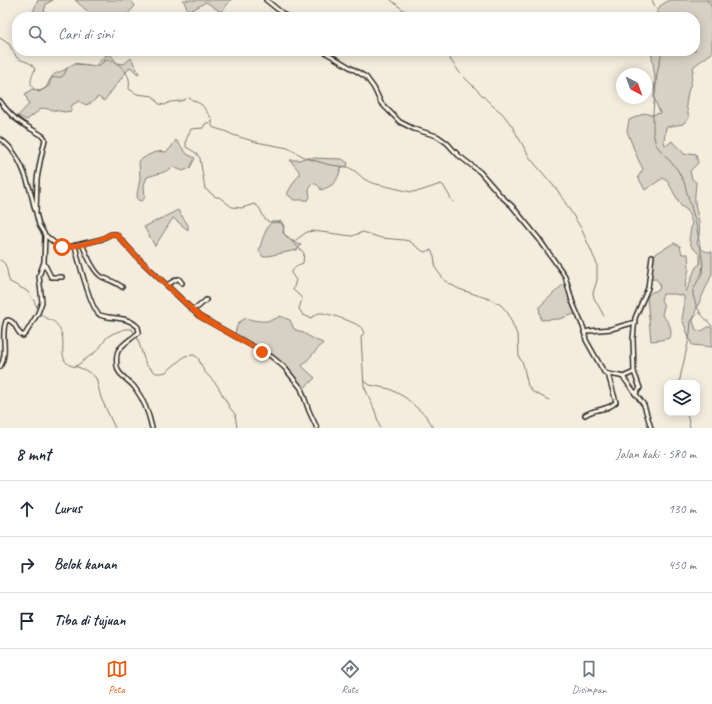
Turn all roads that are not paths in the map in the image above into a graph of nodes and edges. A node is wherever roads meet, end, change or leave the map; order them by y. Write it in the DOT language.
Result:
graph roads {
  1 [pos="266,0"];
  2 [pos="281,12"];
  3 [pos="331,56"];
  4 [pos="0,101"];
  5 [pos="0,139"];
  6 [pos="36,213"];
  7 [pos="45,235"];
  8 [pos="82,244"];
  9 [pos="74,246"];
  10 [pos="652,256"];
  11 [pos="44,262"];
  12 [pos="62,277"];
  13 [pos="182,284"];
  14 [pos="167,285"];
  15 [pos="122,286"];
  16 [pos="206,300"];
  17 [pos="192,309"];
  18 [pos="635,323"];
  19 [pos="584,333"];
  20 [pos="0,367"];
  21 [pos="634,372"];
  22 [pos="608,374"];
  23 [pos="623,377"];
  24 [pos="635,394"];
  25 [pos="585,415"];
  26 [pos="152,428"];
  27 [pos="317,428"];
  28 [pos="651,428"];
  1 -- 2 [label="street"];
  3 -- 19 [label="street"];
  4 -- 6 [label="street"];
  5 -- 6 [label="street"];
  6 -- 7 [label="street"];
  7 -- 9 [label="street"];
  7 -- 11 [label="street"];
  8 -- 9 [label="street"];
  8 -- 14 [label="street"];
  8 -- 15 [label="street"];
  9 -- 26 [label="street"];
  10 -- 18 [label="street"];
  11 -- 12 [label="street"];
  11 -- 20 [label="street"];
  13 -- 14 [label="street"];
  14 -- 17 [label="street"];
  16 -- 17 [label="street"];
  17 -- 27 [label="street"];
  18 -- 19 [label="street"];
  18 -- 21 [label="street"];
  19 -- 22 [label="street"];
  21 -- 23 [label="street"];
  21 -- 24 [label="street"];
  22 -- 23 [label="street"];
  22 -- 25 [label="street"];
  23 -- 24 [label="street"];
  24 -- 28 [label="street"];
}
